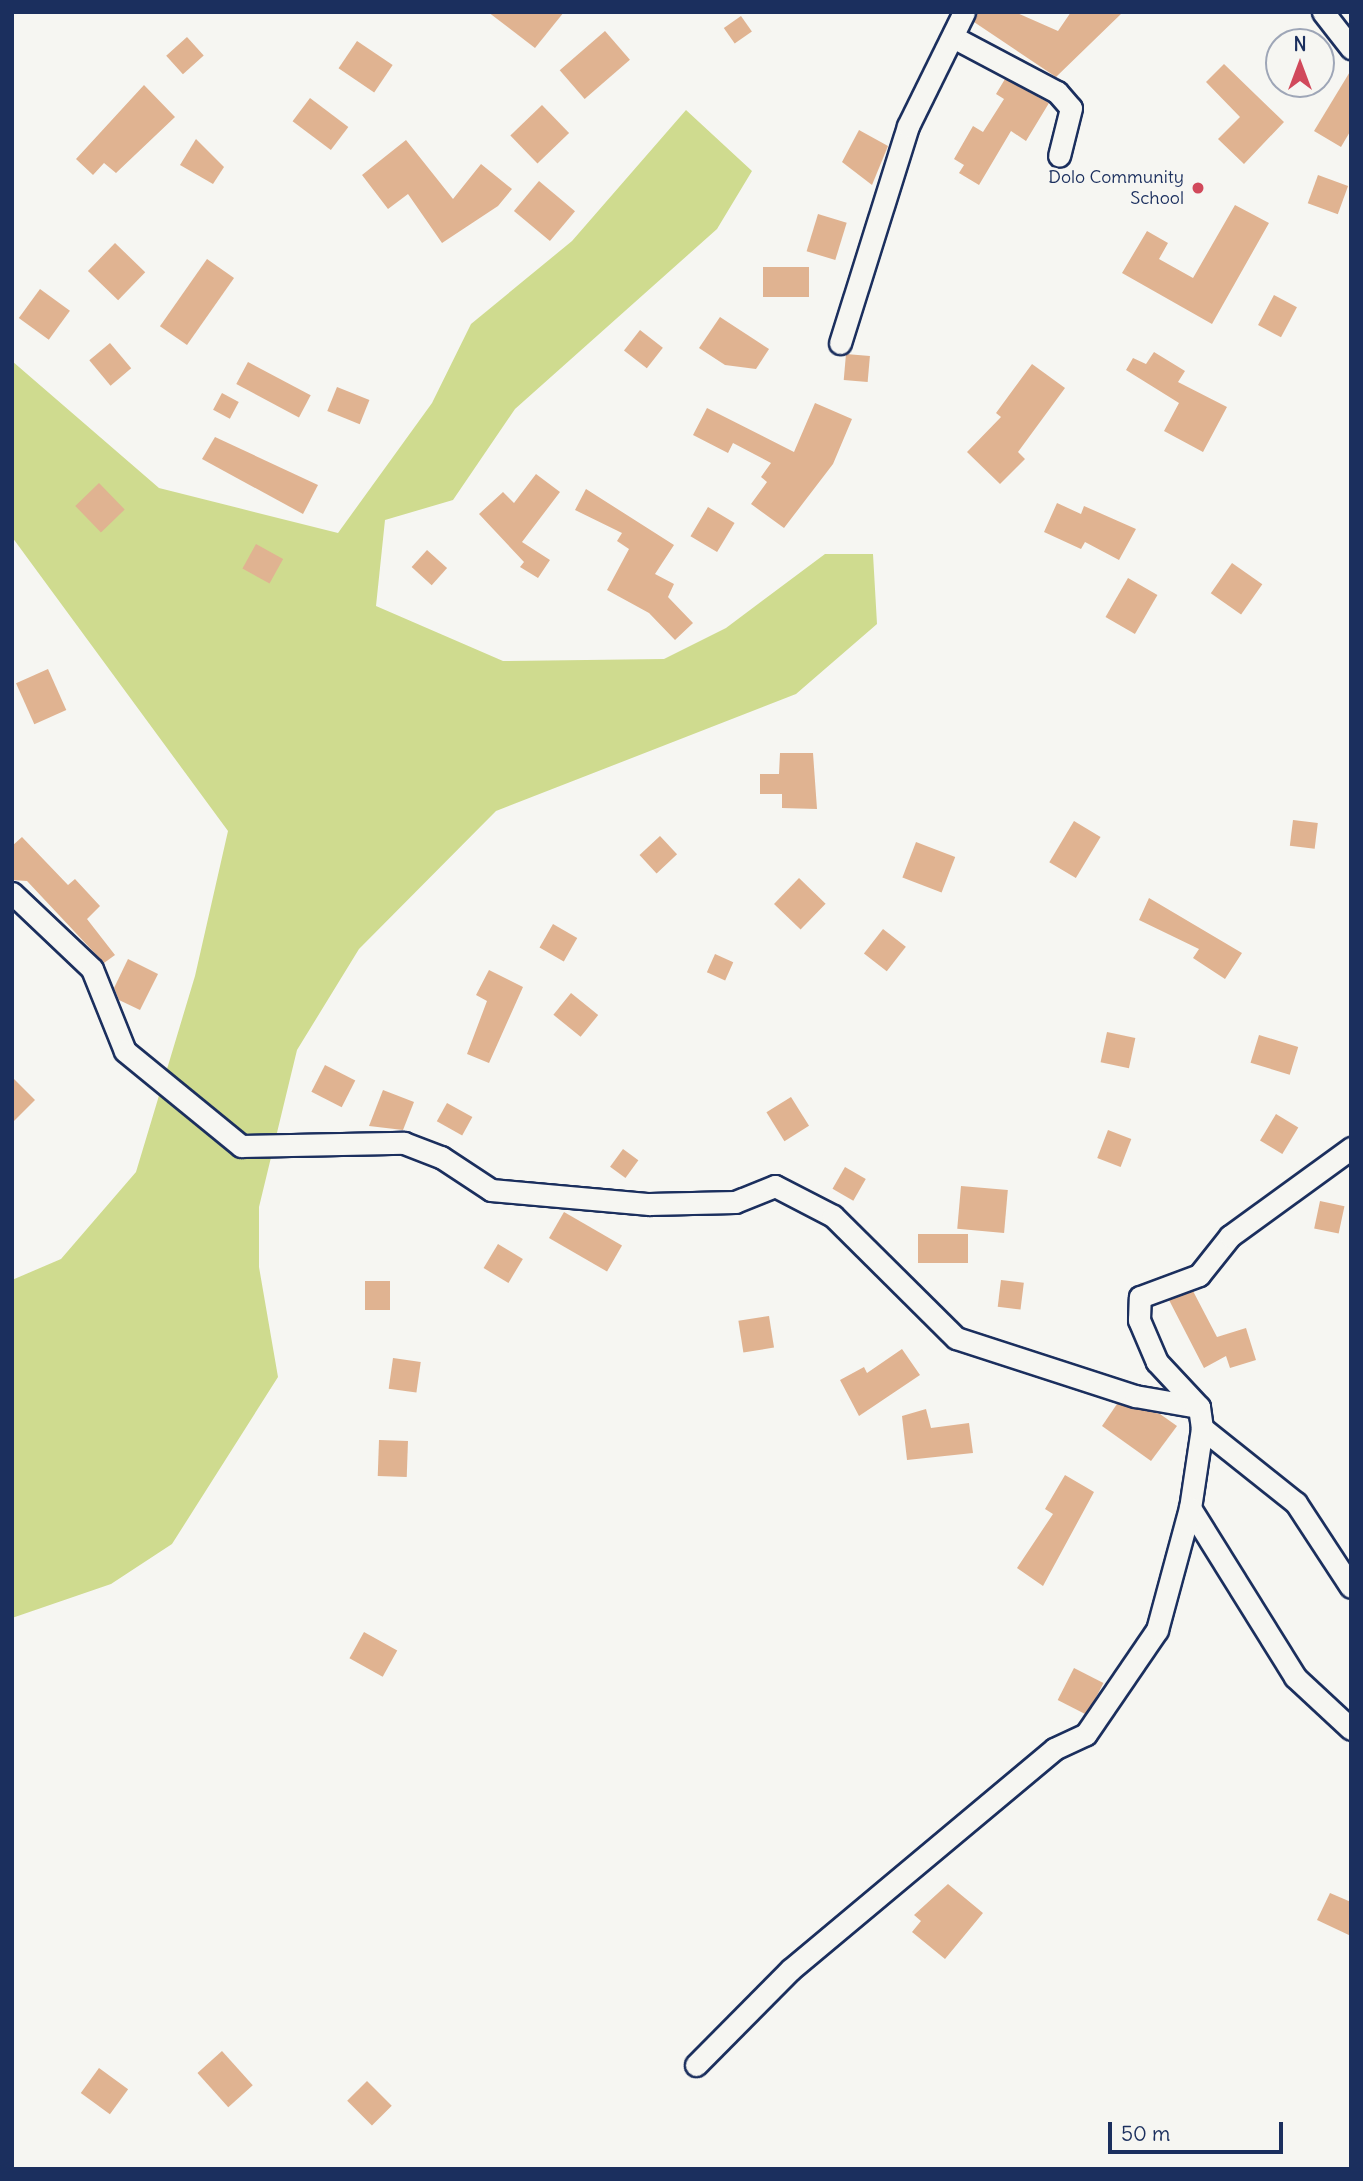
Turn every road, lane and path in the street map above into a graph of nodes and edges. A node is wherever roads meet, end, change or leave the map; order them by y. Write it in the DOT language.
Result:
graph roads {
  1 [pos="964,12"];
  2 [pos="1323,12"];
  3 [pos="953,37"];
  4 [pos="1351,48"];
  5 [pos="1059,156"];
  6 [pos="840,343"];
  7 [pos="12,893"];
  8 [pos="1351,1149"];
  9 [pos="1199,1407"];
  10 [pos="1202,1428"];
  11 [pos="1190,1508"];
  12 [pos="1351,1587"];
  13 [pos="1351,1729"];
  14 [pos="696,2065"];
  1 -- 3 [label="street"];
  2 -- 4 [label="street"];
  3 -- 5 [label="street"];
  3 -- 6 [label="street"];
  7 -- 9 [label="street"];
  8 -- 9 [label="street"];
  9 -- 10 [label="street"];
  10 -- 11 [label="street"];
  10 -- 12 [label="street"];
  11 -- 13 [label="street"];
  11 -- 14 [label="street"];
}
